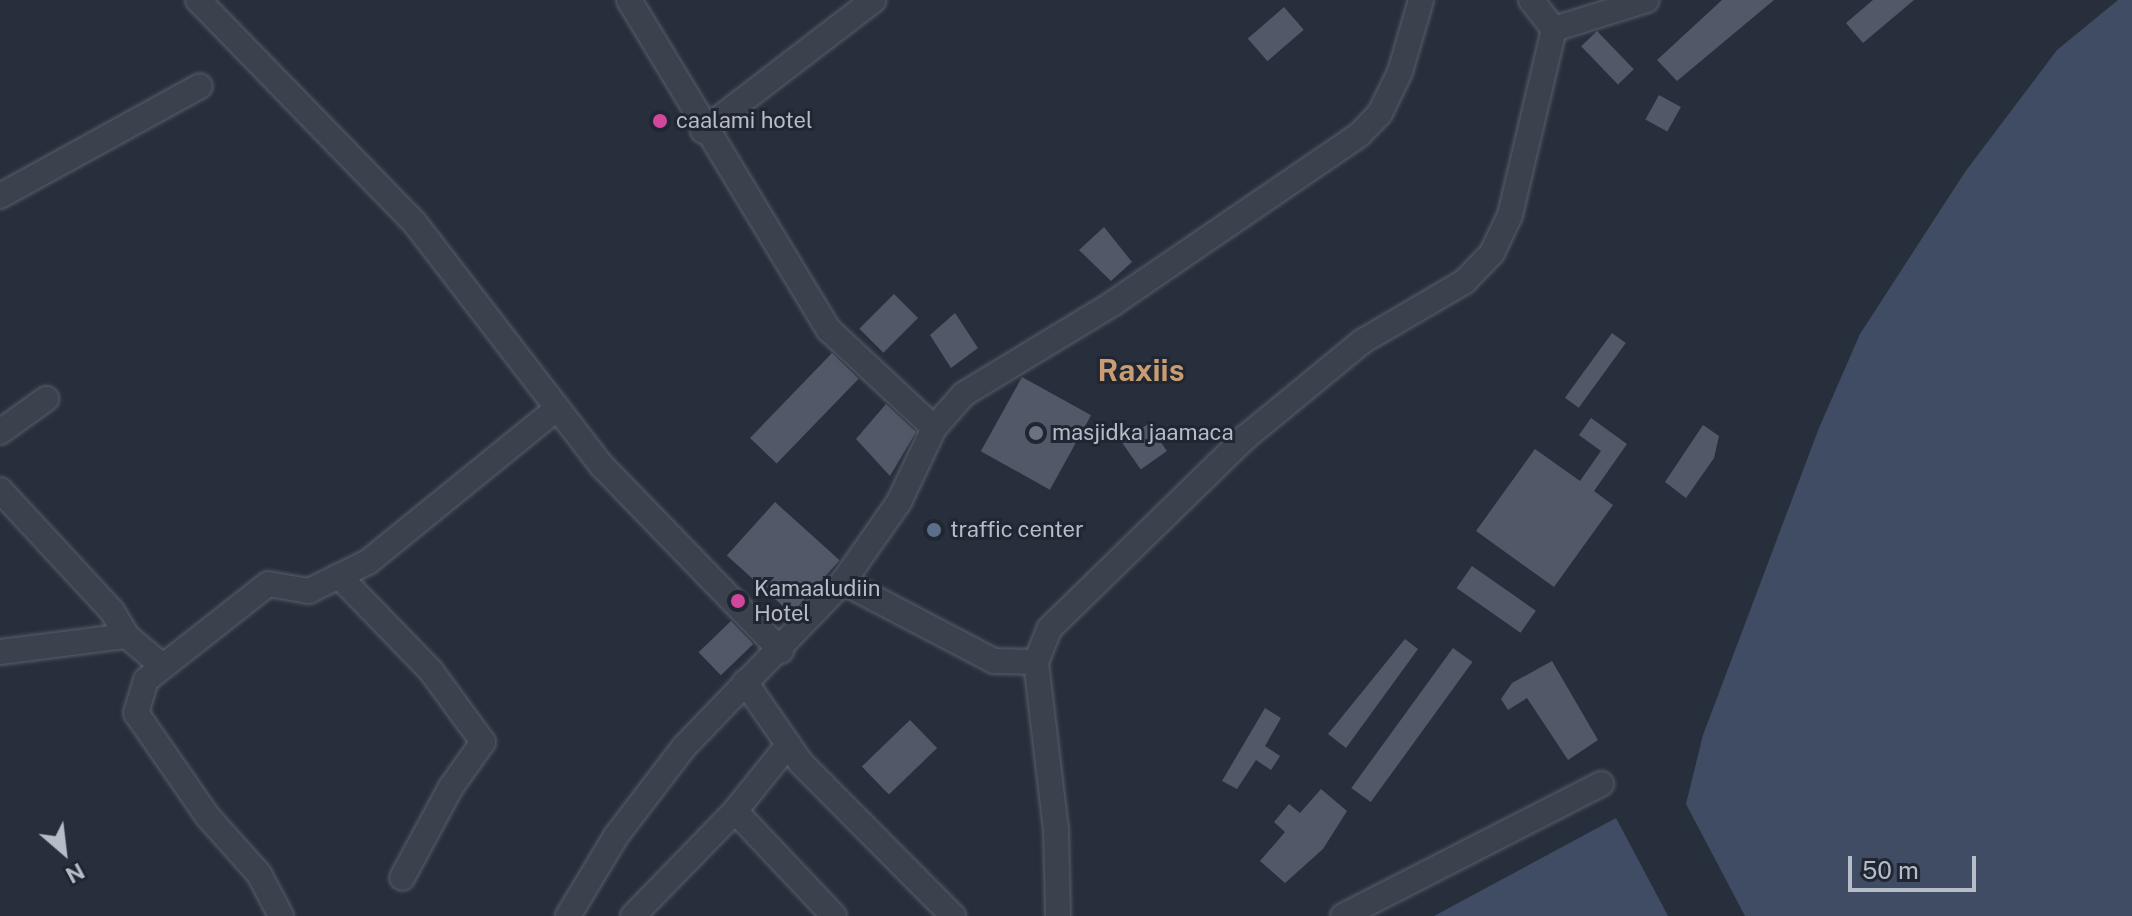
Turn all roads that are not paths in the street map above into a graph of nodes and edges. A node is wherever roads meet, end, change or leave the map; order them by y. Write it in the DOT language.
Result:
graph roads {
  1 [pos="198,0"];
  2 [pos="629,0"];
  3 [pos="874,0"];
  4 [pos="1421,0"];
  5 [pos="1531,0"];
  6 [pos="1647,0"];
  7 [pos="1554,29"];
  8 [pos="200,86"];
  9 [pos="703,131"];
  10 [pos="0,196"];
  11 [pos="46,399"];
  12 [pos="555,410"];
  13 [pos="934,428"];
  14 [pos="0,432"];
  15 [pos="0,490"];
  16 [pos="339,576"];
  17 [pos="843,582"];
  18 [pos="127,636"];
  19 [pos="781,651"];
  20 [pos="0,652"];
  21 [pos="1036,662"];
  22 [pos="161,665"];
  23 [pos="745,682"];
  24 [pos="788,745"];
  25 [pos="1601,784"];
  26 [pos="735,811"];
  27 [pos="402,878"];
  28 [pos="1346,915"];
  29 [pos="281,916"];
  30 [pos="568,916"];
  31 [pos="633,916"];
  32 [pos="834,916"];
  33 [pos="953,916"];
  34 [pos="1058,916"];
  1 -- 12 [label="street"];
  2 -- 9 [label="street"];
  3 -- 9 [label="street"];
  4 -- 13 [label="street"];
  5 -- 7 [label="street"];
  6 -- 7 [label="street"];
  7 -- 21 [label="street"];
  8 -- 10 [label="street"];
  9 -- 13 [label="street"];
  11 -- 14 [label="street"];
  12 -- 16 [label="street"];
  12 -- 19 [label="street"];
  13 -- 17 [label="street"];
  15 -- 18 [label="street"];
  16 -- 22 [label="street"];
  16 -- 27 [label="street"];
  17 -- 19 [label="street"];
  17 -- 21 [label="street"];
  18 -- 20 [label="street"];
  18 -- 22 [label="street"];
  19 -- 23 [label="street"];
  21 -- 34 [label="street"];
  22 -- 29 [label="street"];
  23 -- 24 [label="street"];
  23 -- 30 [label="street"];
  24 -- 26 [label="street"];
  24 -- 33 [label="street"];
  25 -- 28 [label="street"];
  26 -- 31 [label="street"];
  26 -- 32 [label="street"];
}
